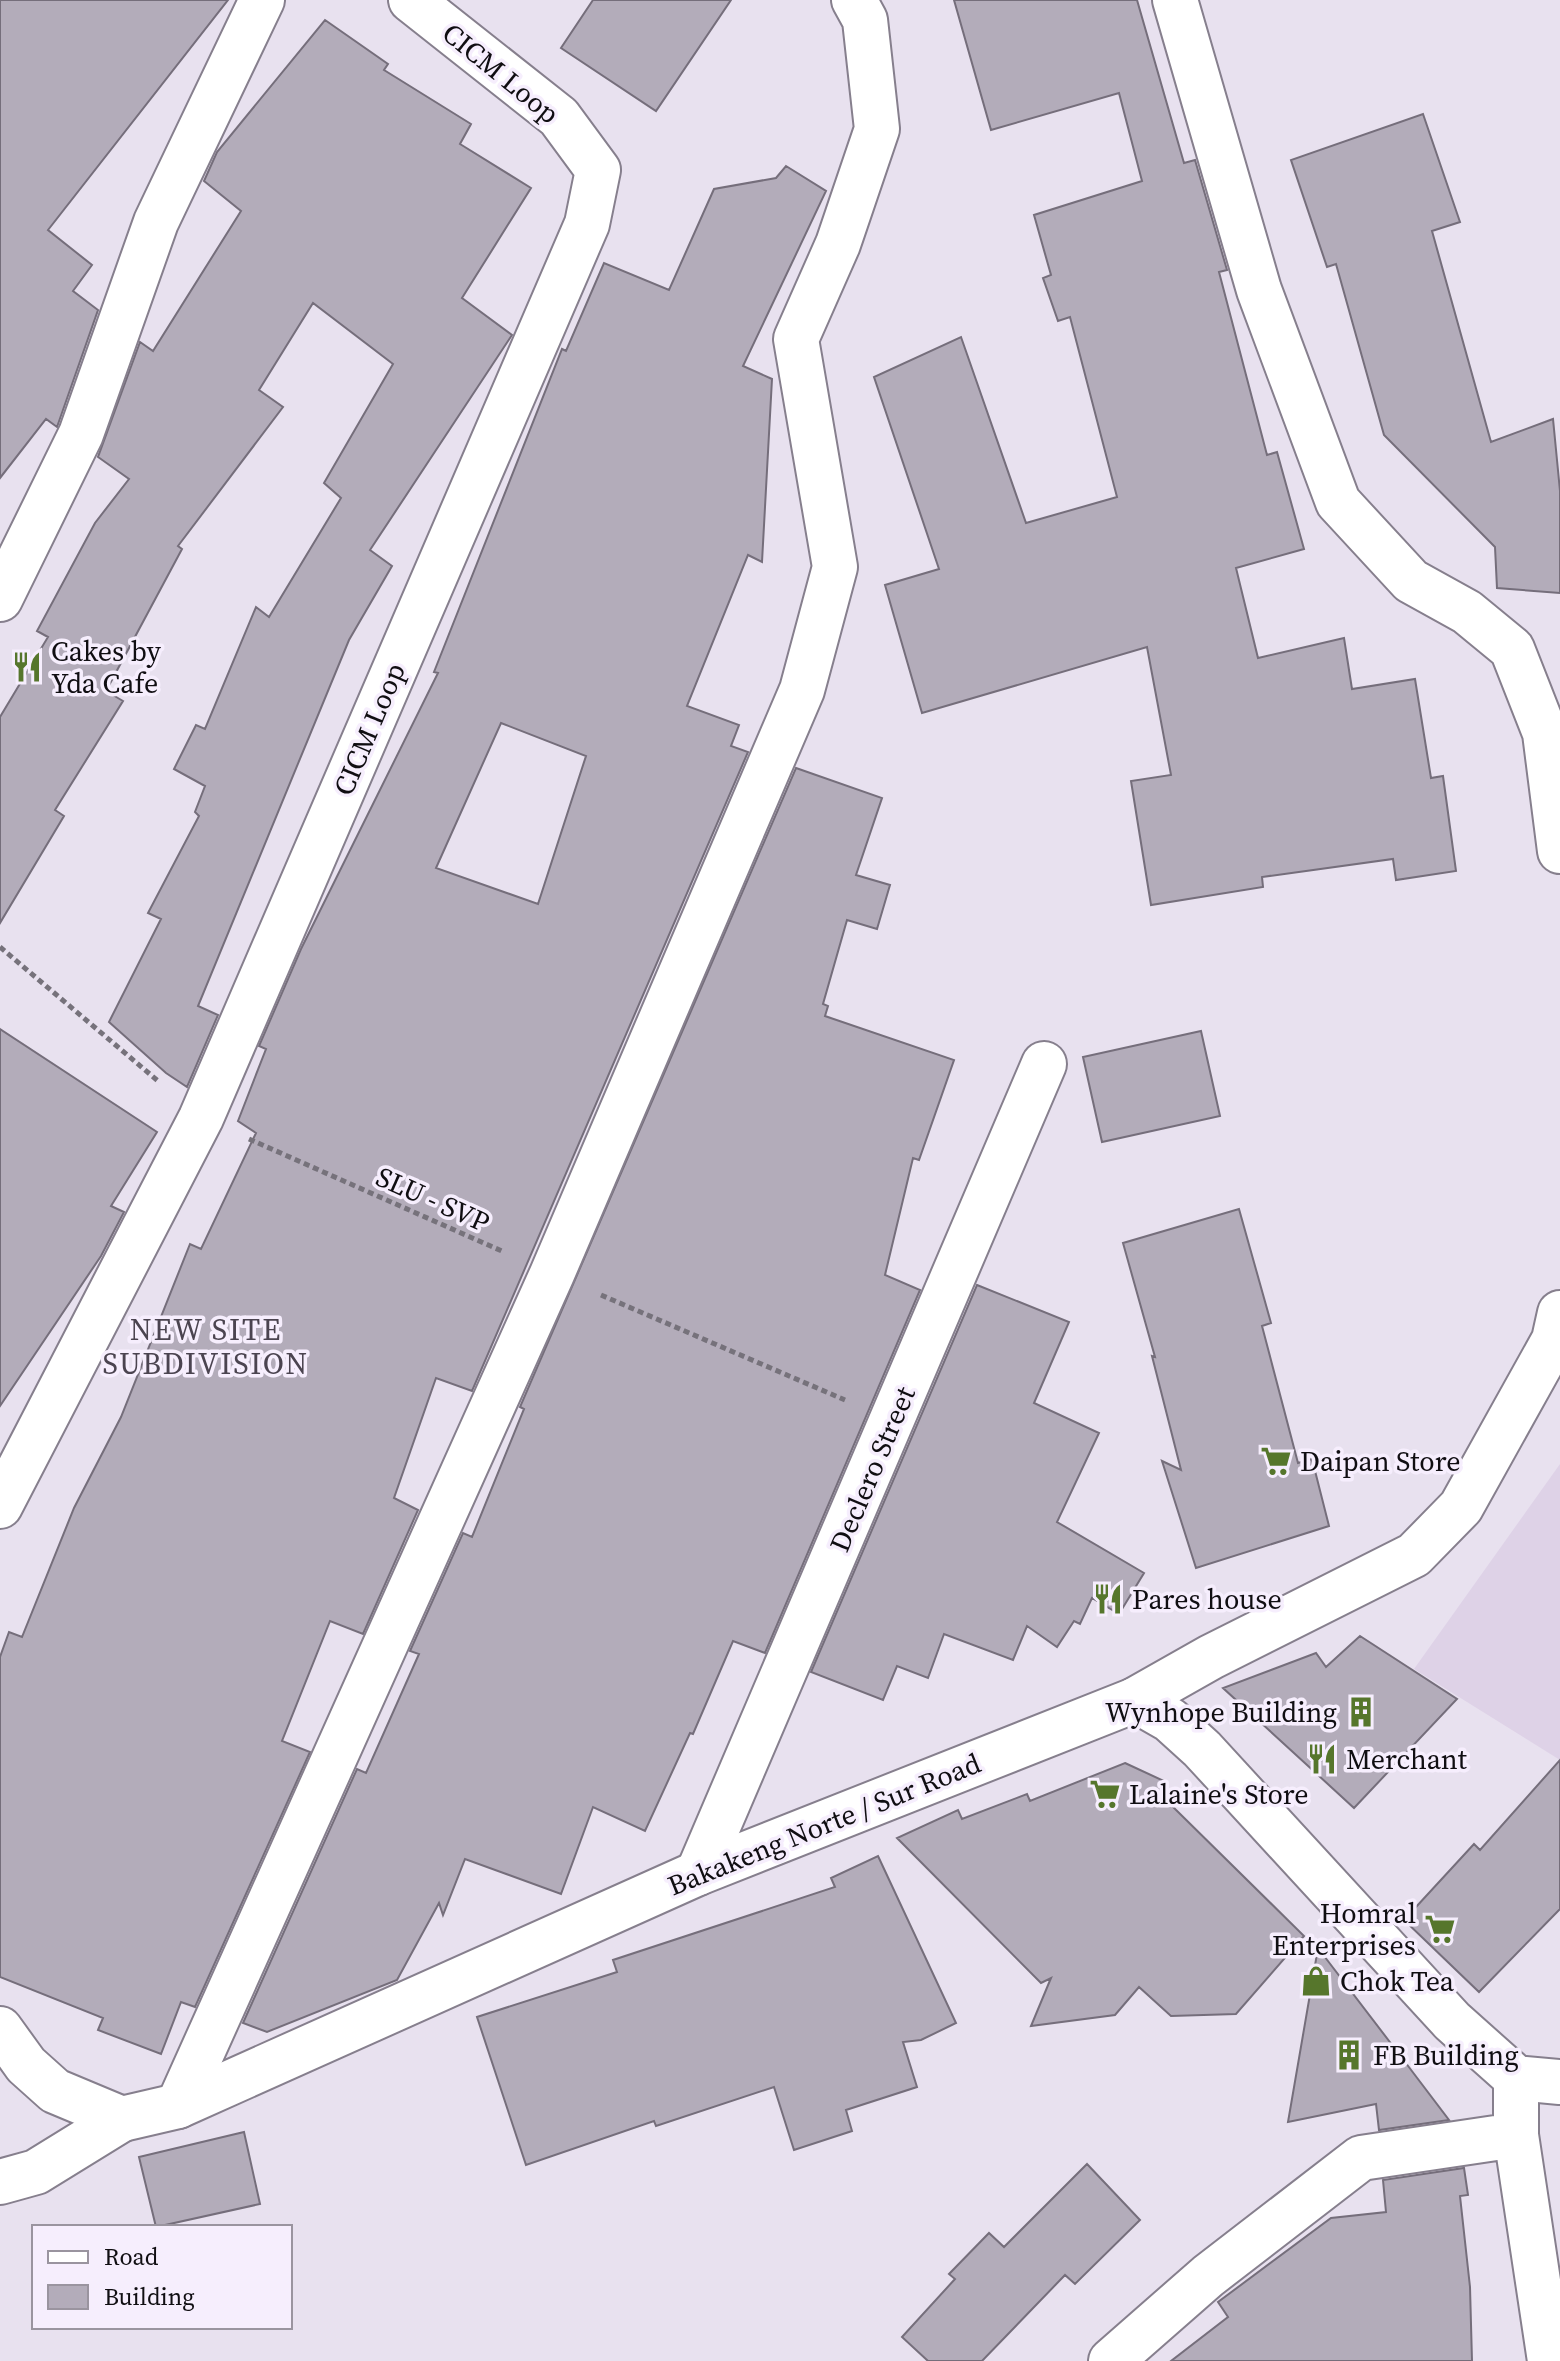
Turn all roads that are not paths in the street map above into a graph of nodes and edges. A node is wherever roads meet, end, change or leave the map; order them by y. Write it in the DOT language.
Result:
graph roads {
  1 [pos="262,0"];
  2 [pos="411,0"];
  3 [pos="854,0"];
  4 [pos="1175,0"];
  5 [pos="0,599"];
  6 [pos="1560,851"];
  7 [pos="1044,1064"];
  8 [pos="1560,1313"];
  9 [pos="0,1506"];
  10 [pos="1135,1700"];
  11 [pos="698,1873"];
  12 [pos="0,2029"];
  13 [pos="1516,2078"];
  14 [pos="1560,2082"];
  15 [pos="178,2106"];
  16 [pos="122,2119"];
  17 [pos="1516,2135"];
  18 [pos="0,2182"];
  19 [pos="1111,2361"];
  20 [pos="1550,2361"];
  1 -- 5 [label="street"];
  2 -- 9 [label="street, CICM Loop"];
  3 -- 15 [label="street"];
  4 -- 6 [label="street"];
  7 -- 11 [label="street, Declero Street"];
  8 -- 10 [label="street, Bakakeng Norte / Sur Road"];
  10 -- 11 [label="street, Bakakeng Norte / Sur Road"];
  10 -- 13 [label="street"];
  11 -- 15 [label="street, Bakakeng Norte / Sur Road"];
  12 -- 16 [label="street"];
  13 -- 14 [label="street"];
  13 -- 17 [label="street"];
  15 -- 16 [label="street, Bakakeng Norte / Sur Road"];
  16 -- 18 [label="street, Bakakeng Norte / Sur Road"];
  17 -- 19 [label="street"];
  17 -- 20 [label="street"];
}
